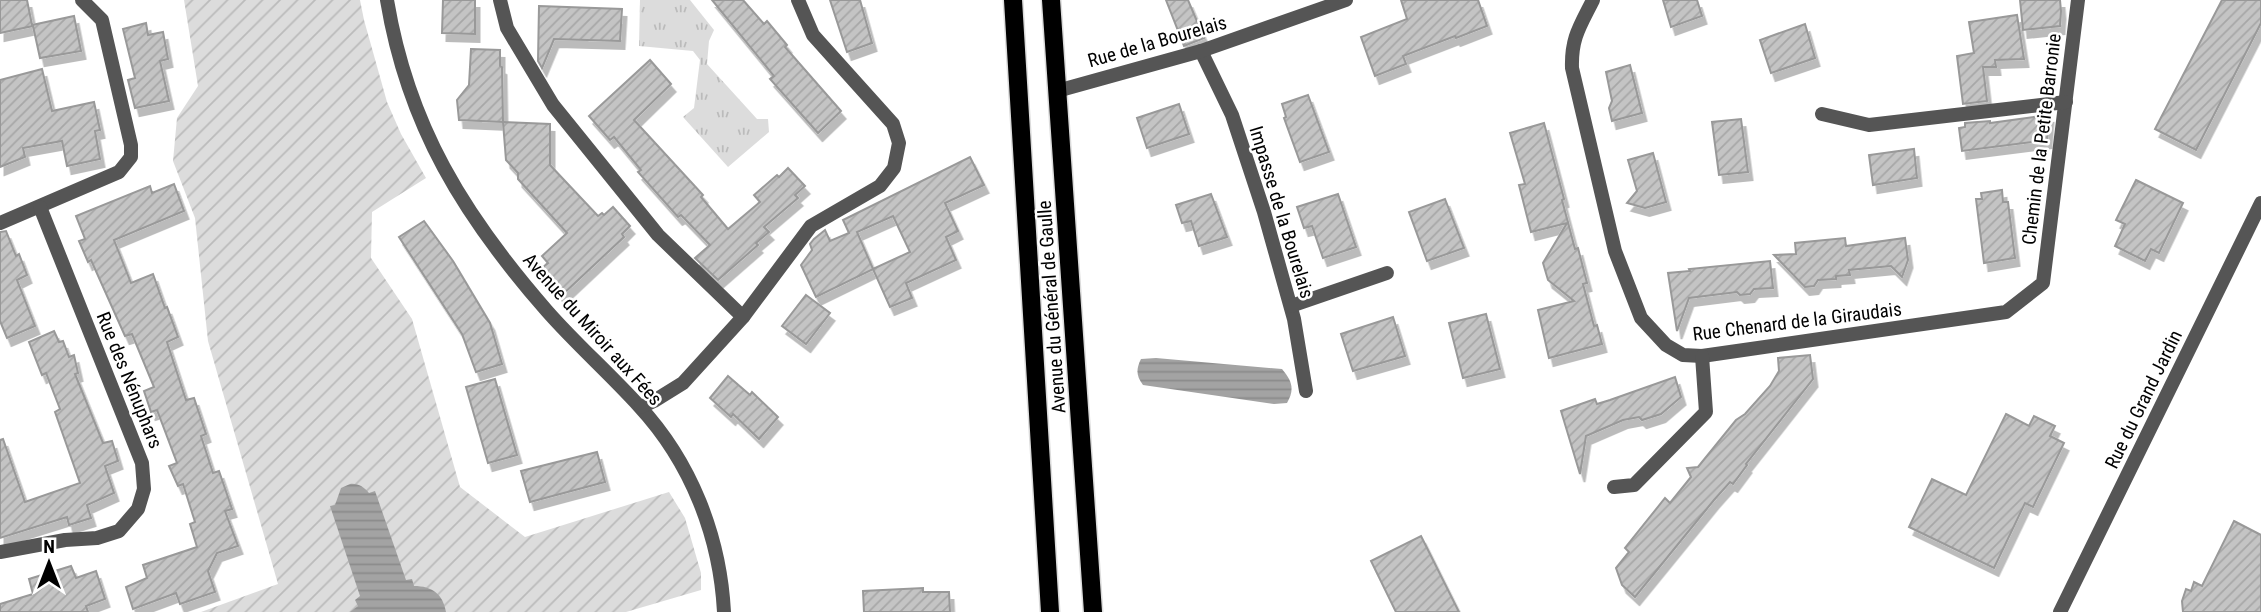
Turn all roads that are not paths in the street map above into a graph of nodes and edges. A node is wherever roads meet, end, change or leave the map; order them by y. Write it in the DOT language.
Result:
graph roads {
  1 [pos="82,0"];
  2 [pos="387,0"];
  3 [pos="499,0"];
  4 [pos="798,0"];
  5 [pos="1013,0"];
  6 [pos="1051,0"];
  7 [pos="1346,0"];
  8 [pos="1593,0"];
  9 [pos="2078,0"];
  10 [pos="1201,51"];
  11 [pos="1057,91"];
  12 [pos="2066,102"];
  13 [pos="1822,114"];
  14 [pos="2261,203"];
  15 [pos="40,207"];
  16 [pos="0,223"];
  17 [pos="1387,273"];
  18 [pos="2043,282"];
  19 [pos="1291,306"];
  20 [pos="743,317"];
  21 [pos="1702,356"];
  22 [pos="1306,391"];
  23 [pos="641,407"];
  24 [pos="1614,487"];
  25 [pos="0,552"];
  26 [pos="724,612"];
  27 [pos="1050,612"];
  28 [pos="1093,612"];
  29 [pos="2060,612"];
  1 -- 15 [label="street"];
  2 -- 23 [label="street, Avenue du Miroir aux Fées"];
  3 -- 20 [label="street"];
  4 -- 20 [label="street"];
  5 -- 27 [label="main road, Avenue du Général de Gaulle"];
  6 -- 11 [label="main road, Avenue du Général de Gaulle"];
  7 -- 10 [label="street, Rue de la Bourelais"];
  8 -- 21 [label="street, Rue Chenard de la Giraudais"];
  9 -- 12 [label="street, Chemin de la Petite Barronie"];
  10 -- 11 [label="street, Rue de la Bourelais"];
  10 -- 19 [label="street, Impasse de la Bourelais"];
  11 -- 28 [label="main road, Avenue du Général de Gaulle"];
  12 -- 13 [label="street"];
  12 -- 18 [label="street, Chemin de la Petite Barronie"];
  14 -- 29 [label="street, Rue du Grand Jardin"];
  15 -- 16 [label="street"];
  15 -- 25 [label="street, Rue des Nénuphars"];
  17 -- 19 [label="street"];
  18 -- 21 [label="street, Rue Chenard de la Giraudais"];
  19 -- 22 [label="street, Impasse de la Bourelais"];
  20 -- 23 [label="street"];
  21 -- 24 [label="street"];
  23 -- 26 [label="street, Avenue du Miroir aux Fées"];
}
